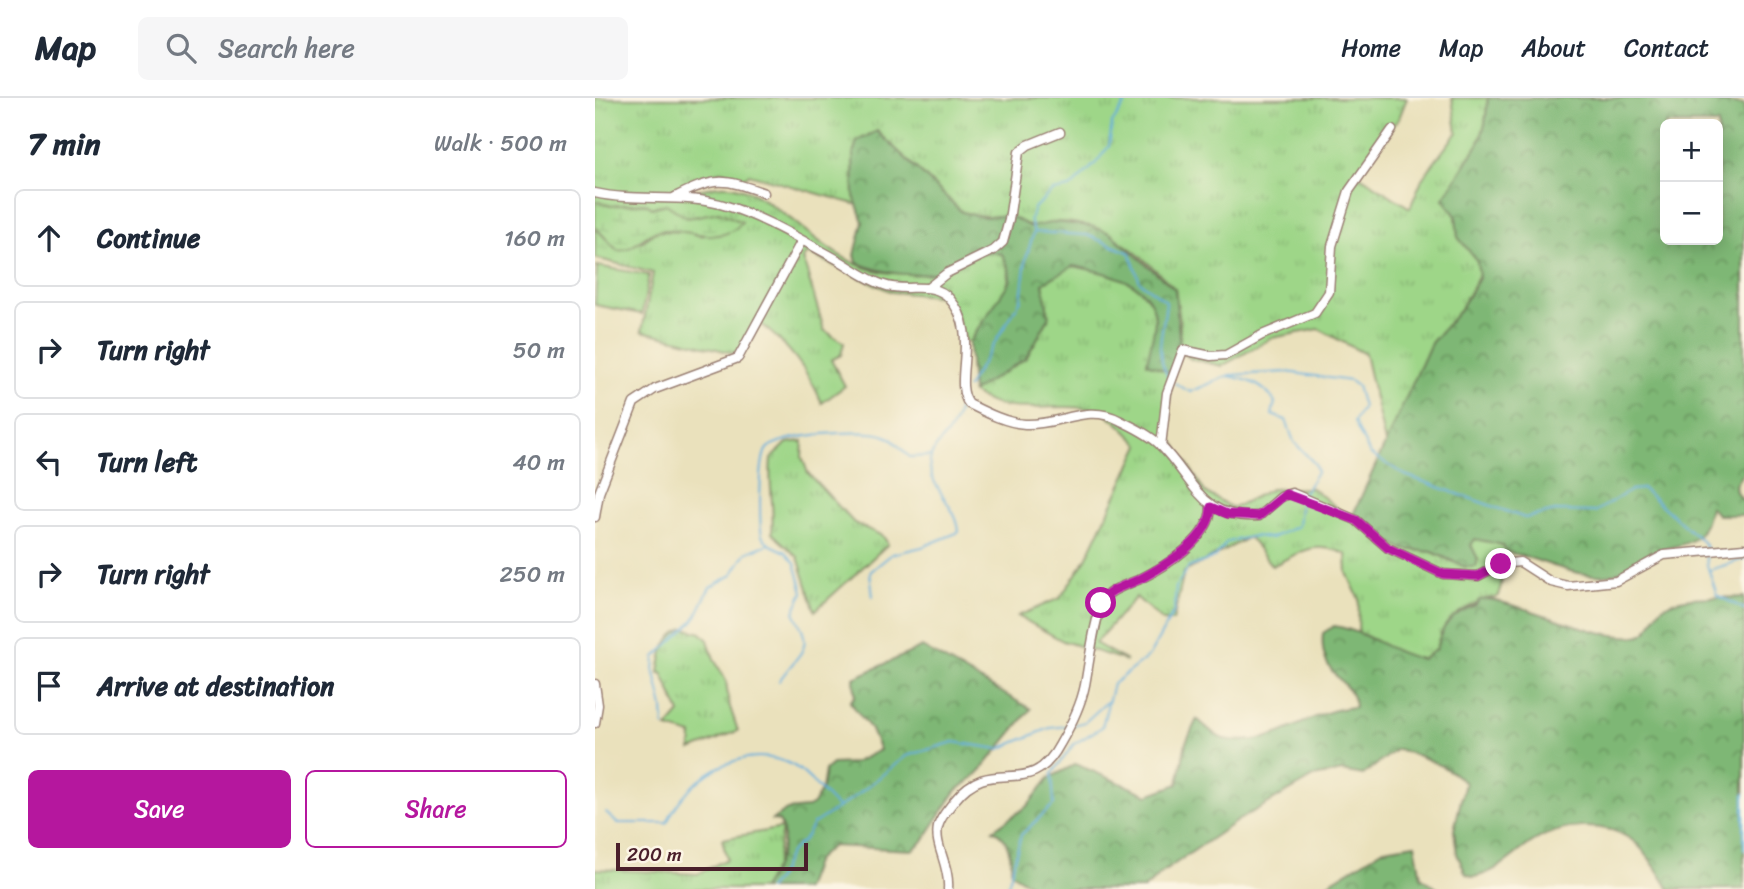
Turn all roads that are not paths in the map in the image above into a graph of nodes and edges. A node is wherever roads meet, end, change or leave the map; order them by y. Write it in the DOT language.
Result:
graph roads {
  1 [pos="1392,130"];
  2 [pos="1060,132"];
  3 [pos="595,193"];
  4 [pos="764,193"];
  5 [pos="675,197"];
  6 [pos="801,242"];
  7 [pos="929,287"];
  8 [pos="1161,446"];
  9 [pos="1211,507"];
  10 [pos="595,517"];
  11 [pos="1744,548"];
  12 [pos="595,684"];
  13 [pos="595,723"];
  14 [pos="948,889"];
  1 -- 8 [label="street"];
  2 -- 7 [label="street"];
  3 -- 5 [label="street"];
  4 -- 5 [label="street"];
  5 -- 6 [label="street"];
  6 -- 7 [label="street"];
  6 -- 10 [label="street"];
  7 -- 8 [label="street"];
  8 -- 9 [label="street"];
  9 -- 11 [label="street"];
  9 -- 14 [label="street"];
  12 -- 13 [label="street"];
}
